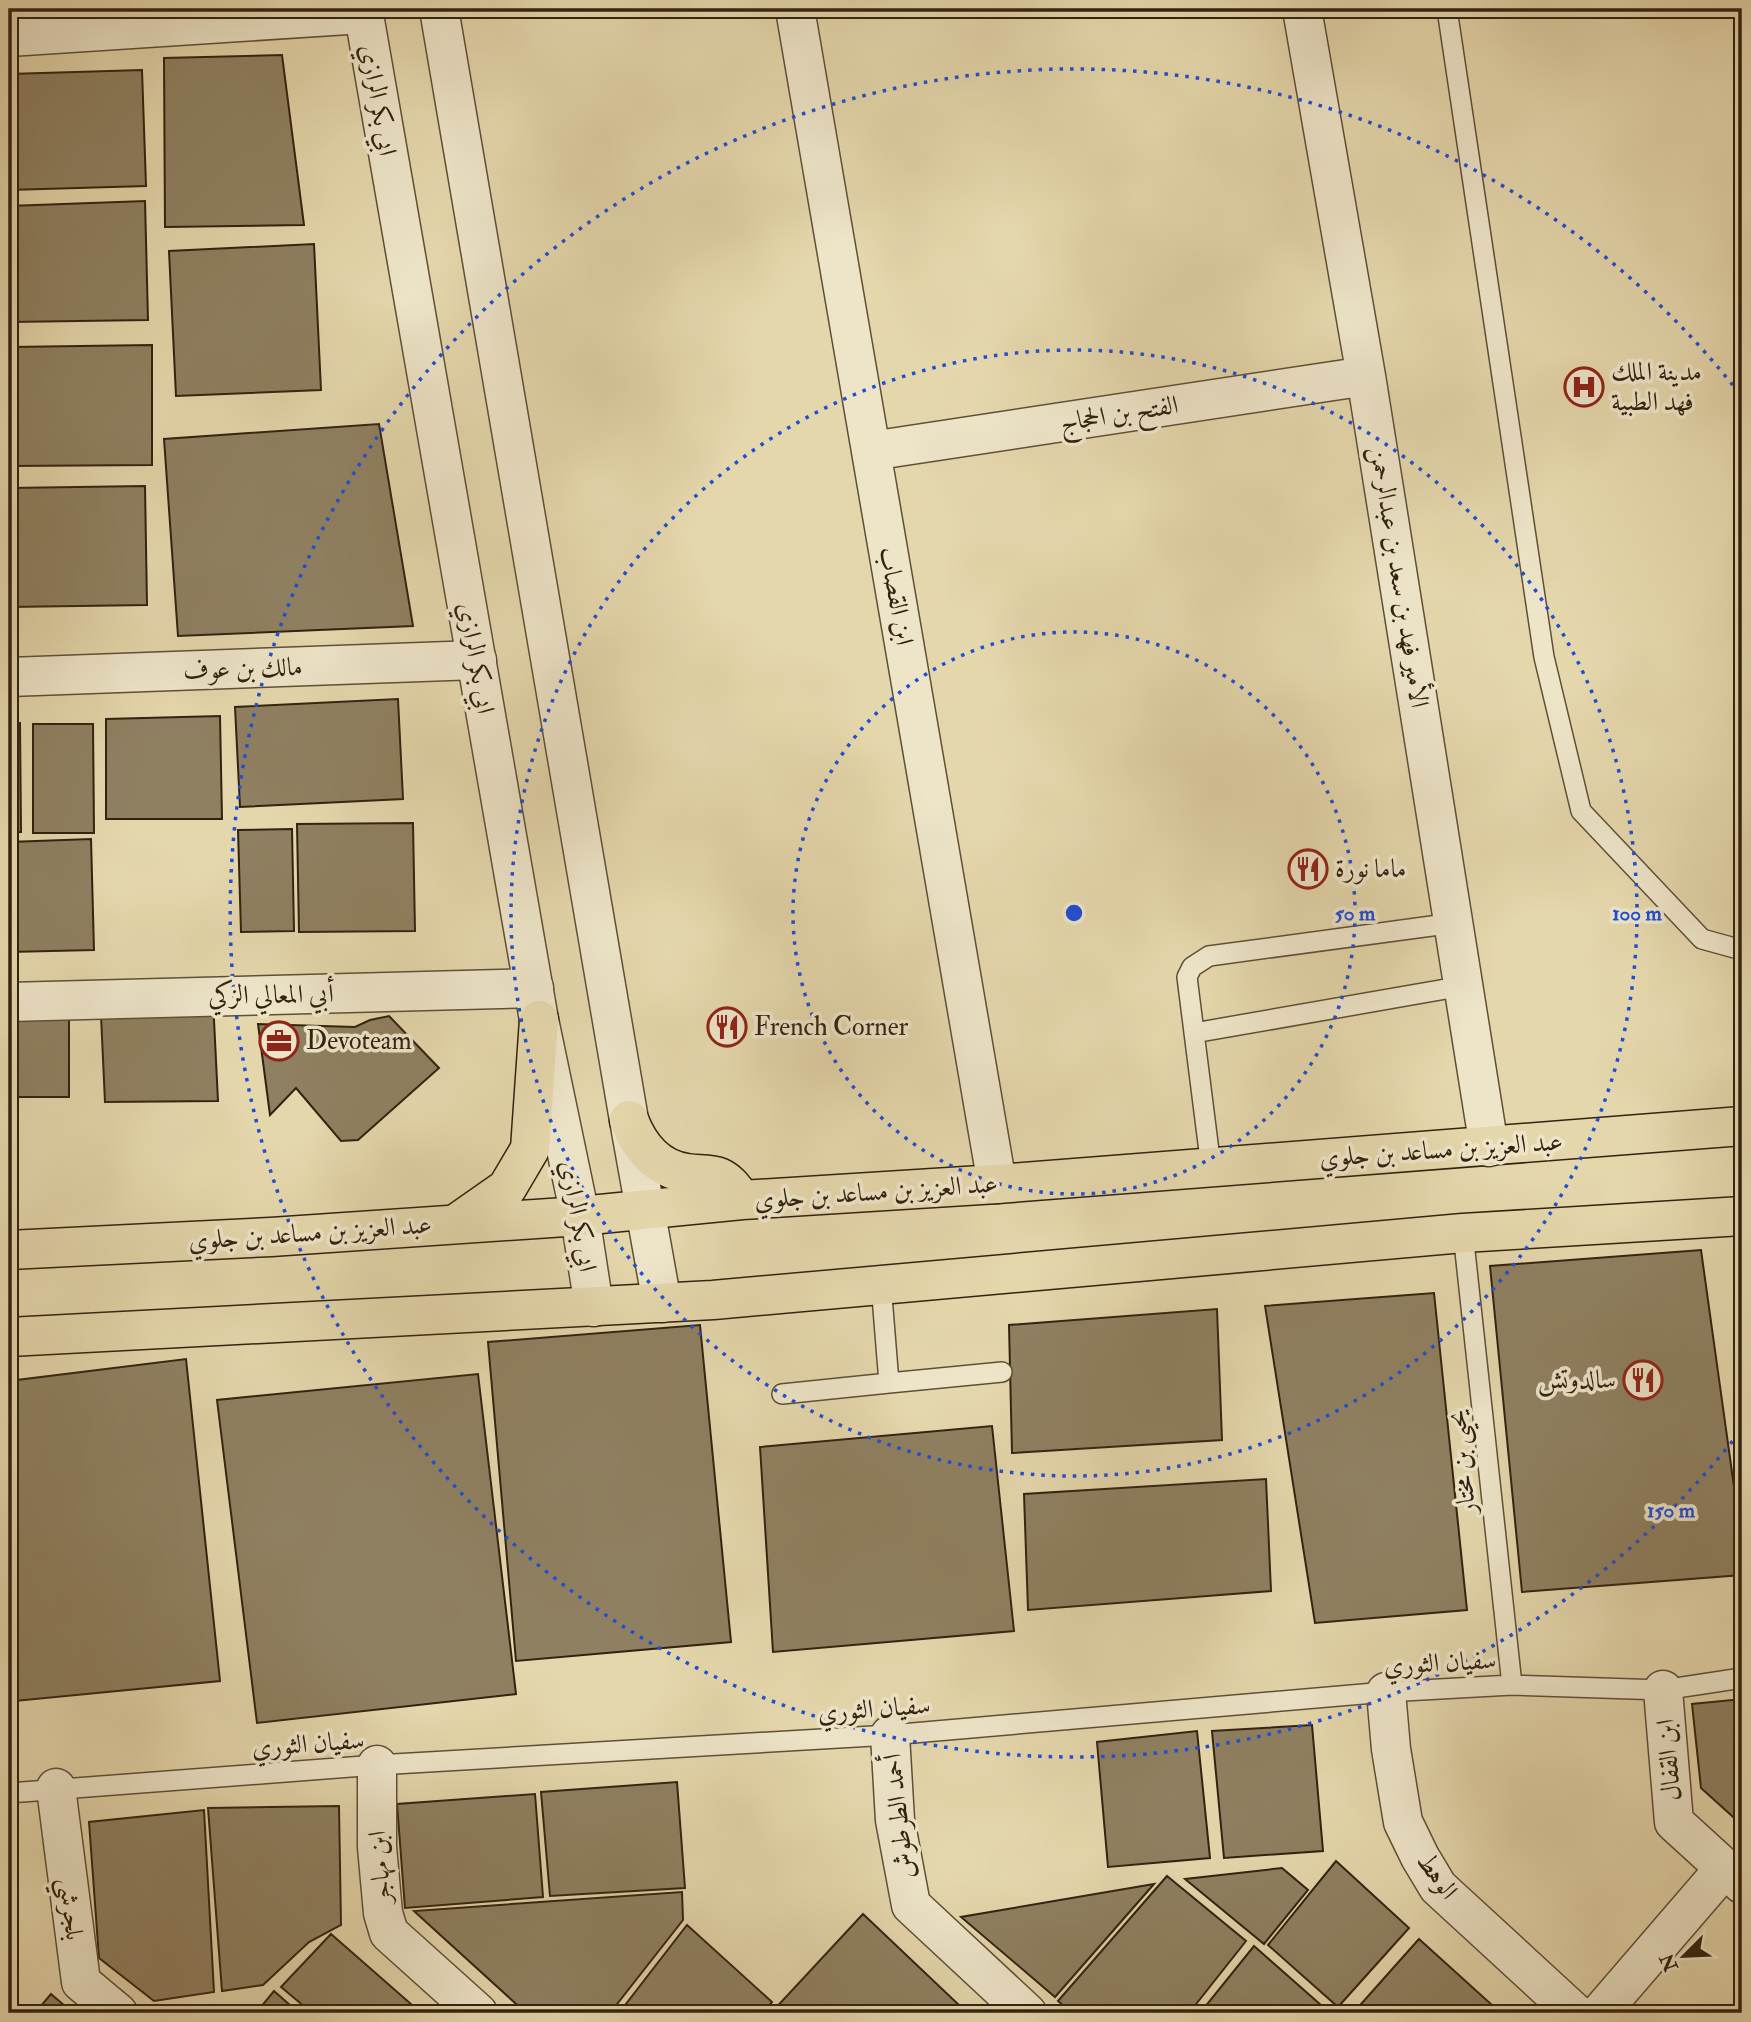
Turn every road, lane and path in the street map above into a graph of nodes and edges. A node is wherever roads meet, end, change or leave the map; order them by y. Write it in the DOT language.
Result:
graph roads {
  1 [pos="439,9"];
  2 [pos="795,9"];
  3 [pos="1302,9"];
  4 [pos="1447,9"];
  5 [pos="363,11"];
  6 [pos="9,37"];
  7 [pos="1366,376"];
  8 [pos="871,451"];
  9 [pos="477,660"];
  10 [pos="9,677"];
  11 [pos="1454,923"];
  12 [pos="1742,950"];
  13 [pos="1463,986"];
  14 [pos="9,1002"];
  15 [pos="537,1004"];
  16 [pos="1194,1033"];
  17 [pos="629,1120"];
  18 [pos="1742,1126"];
  19 [pos="1489,1147"];
  20 [pos="1211,1167"];
  21 [pos="997,1184"];
  22 [pos="742,1200"];
  23 [pos="645,1211"];
  24 [pos="580,1216"];
  25 [pos="1742,1216"];
  26 [pos="457,1223"];
  27 [pos="1463,1233"];
  28 [pos="9,1250"];
  29 [pos="881,1284"];
  30 [pos="662,1303"];
  31 [pos="594,1307"];
  32 [pos="9,1337"];
  33 [pos="1002,1372"];
  34 [pos="888,1383"];
  35 [pos="782,1394"];
  36 [pos="1742,1678"];
  37 [pos="1512,1685"];
  38 [pos="1663,1690"];
  39 [pos="1386,1692"];
  40 [pos="890,1735"];
  41 [pos="377,1765"];
  42 [pos="56,1788"];
  43 [pos="9,1793"];
  44 [pos="1733,1876"];
  45 [pos="118,2013"];
  46 [pos="478,2013"];
  47 [pos="1027,2013"];
  48 [pos="1575,2013"];
  49 [pos="1600,2013"];
  1 -- 17 [label="street"];
  2 -- 8 [label="street, ابن القصاب"];
  3 -- 7 [label="street, الأمير فهد بن سعد بن عبدالرحمن"];
  4 -- 12 [label="lane"];
  5 -- 6 [label="street"];
  5 -- 9 [label="street, ابي بكر الرازي"];
  7 -- 8 [label="street, الفتح بن الحجاج"];
  7 -- 11 [label="street, الأمير فهد بن سعد بن عبدالرحمن"];
  8 -- 21 [label="street, ابن القصاب"];
  9 -- 10 [label="street, مالك بن عوف"];
  9 -- 15 [label="street, ابي بكر الرازي"];
  11 -- 13 [label="street, الأمير فهد بن سعد بن عبدالرحمن"];
  11 -- 16 [label="lane"];
  13 -- 16 [label="lane"];
  13 -- 19 [label="street, الأمير فهد بن سعد بن عبدالرحمن"];
  14 -- 15 [label="street, أبي المعالي الزكي"];
  15 -- 24 [label="street, ابي بكر الرازي"];
  15 -- 26 [label="main road"];
  16 -- 20 [label="lane"];
  17 -- 22 [label="main road"];
  17 -- 23 [label="street"];
  18 -- 19 [label="main road, عبد العزيز بن مساعد بن جلوي"];
  19 -- 20 [label="main road, عبد العزيز بن مساعد بن جلوي"];
  20 -- 21 [label="main road, عبد العزيز بن مساعد بن جلوي"];
  21 -- 22 [label="main road, عبد العزيز بن مساعد بن جلوي"];
  22 -- 23 [label="main road, عبد العزيز بن مساعد بن جلوي"];
  23 -- 24 [label="main road, عبد العزيز بن مساعد بن جلوي"];
  23 -- 30 [label="street"];
  24 -- 26 [label="main road, عبد العزيز بن مساعد بن جلوي"];
  24 -- 31 [label="street, ابي بكر الرازي"];
  25 -- 27 [label="main road"];
  26 -- 28 [label="main road, عبد العزيز بن مساعد بن جلوي"];
  27 -- 29 [label="main road"];
  27 -- 37 [label="lane, يحيى بن مختار"];
  29 -- 30 [label="main road"];
  29 -- 34 [label="lane"];
  30 -- 31 [label="main road"];
  31 -- 32 [label="main road"];
  33 -- 34 [label="lane"];
  34 -- 35 [label="lane"];
  36 -- 38 [label="lane, سفيان الثوري"];
  37 -- 38 [label="lane, سفيان الثوري"];
  37 -- 39 [label="lane, سفيان الثوري"];
  38 -- 44 [label="street, ابن القفال"];
  39 -- 40 [label="lane, سفيان الثوري"];
  39 -- 48 [label="street, الوهط"];
  40 -- 41 [label="lane, سفيان الثوري"];
  40 -- 47 [label="street, أحمد الطرطوش"];
  41 -- 42 [label="lane, سفيان الثوري"];
  41 -- 46 [label="street, ابن مهاجر"];
  42 -- 43 [label="lane, سفيان الثوري"];
  42 -- 45 [label="street, بلجرشي"];
  44 -- 49 [label="street"];
}
